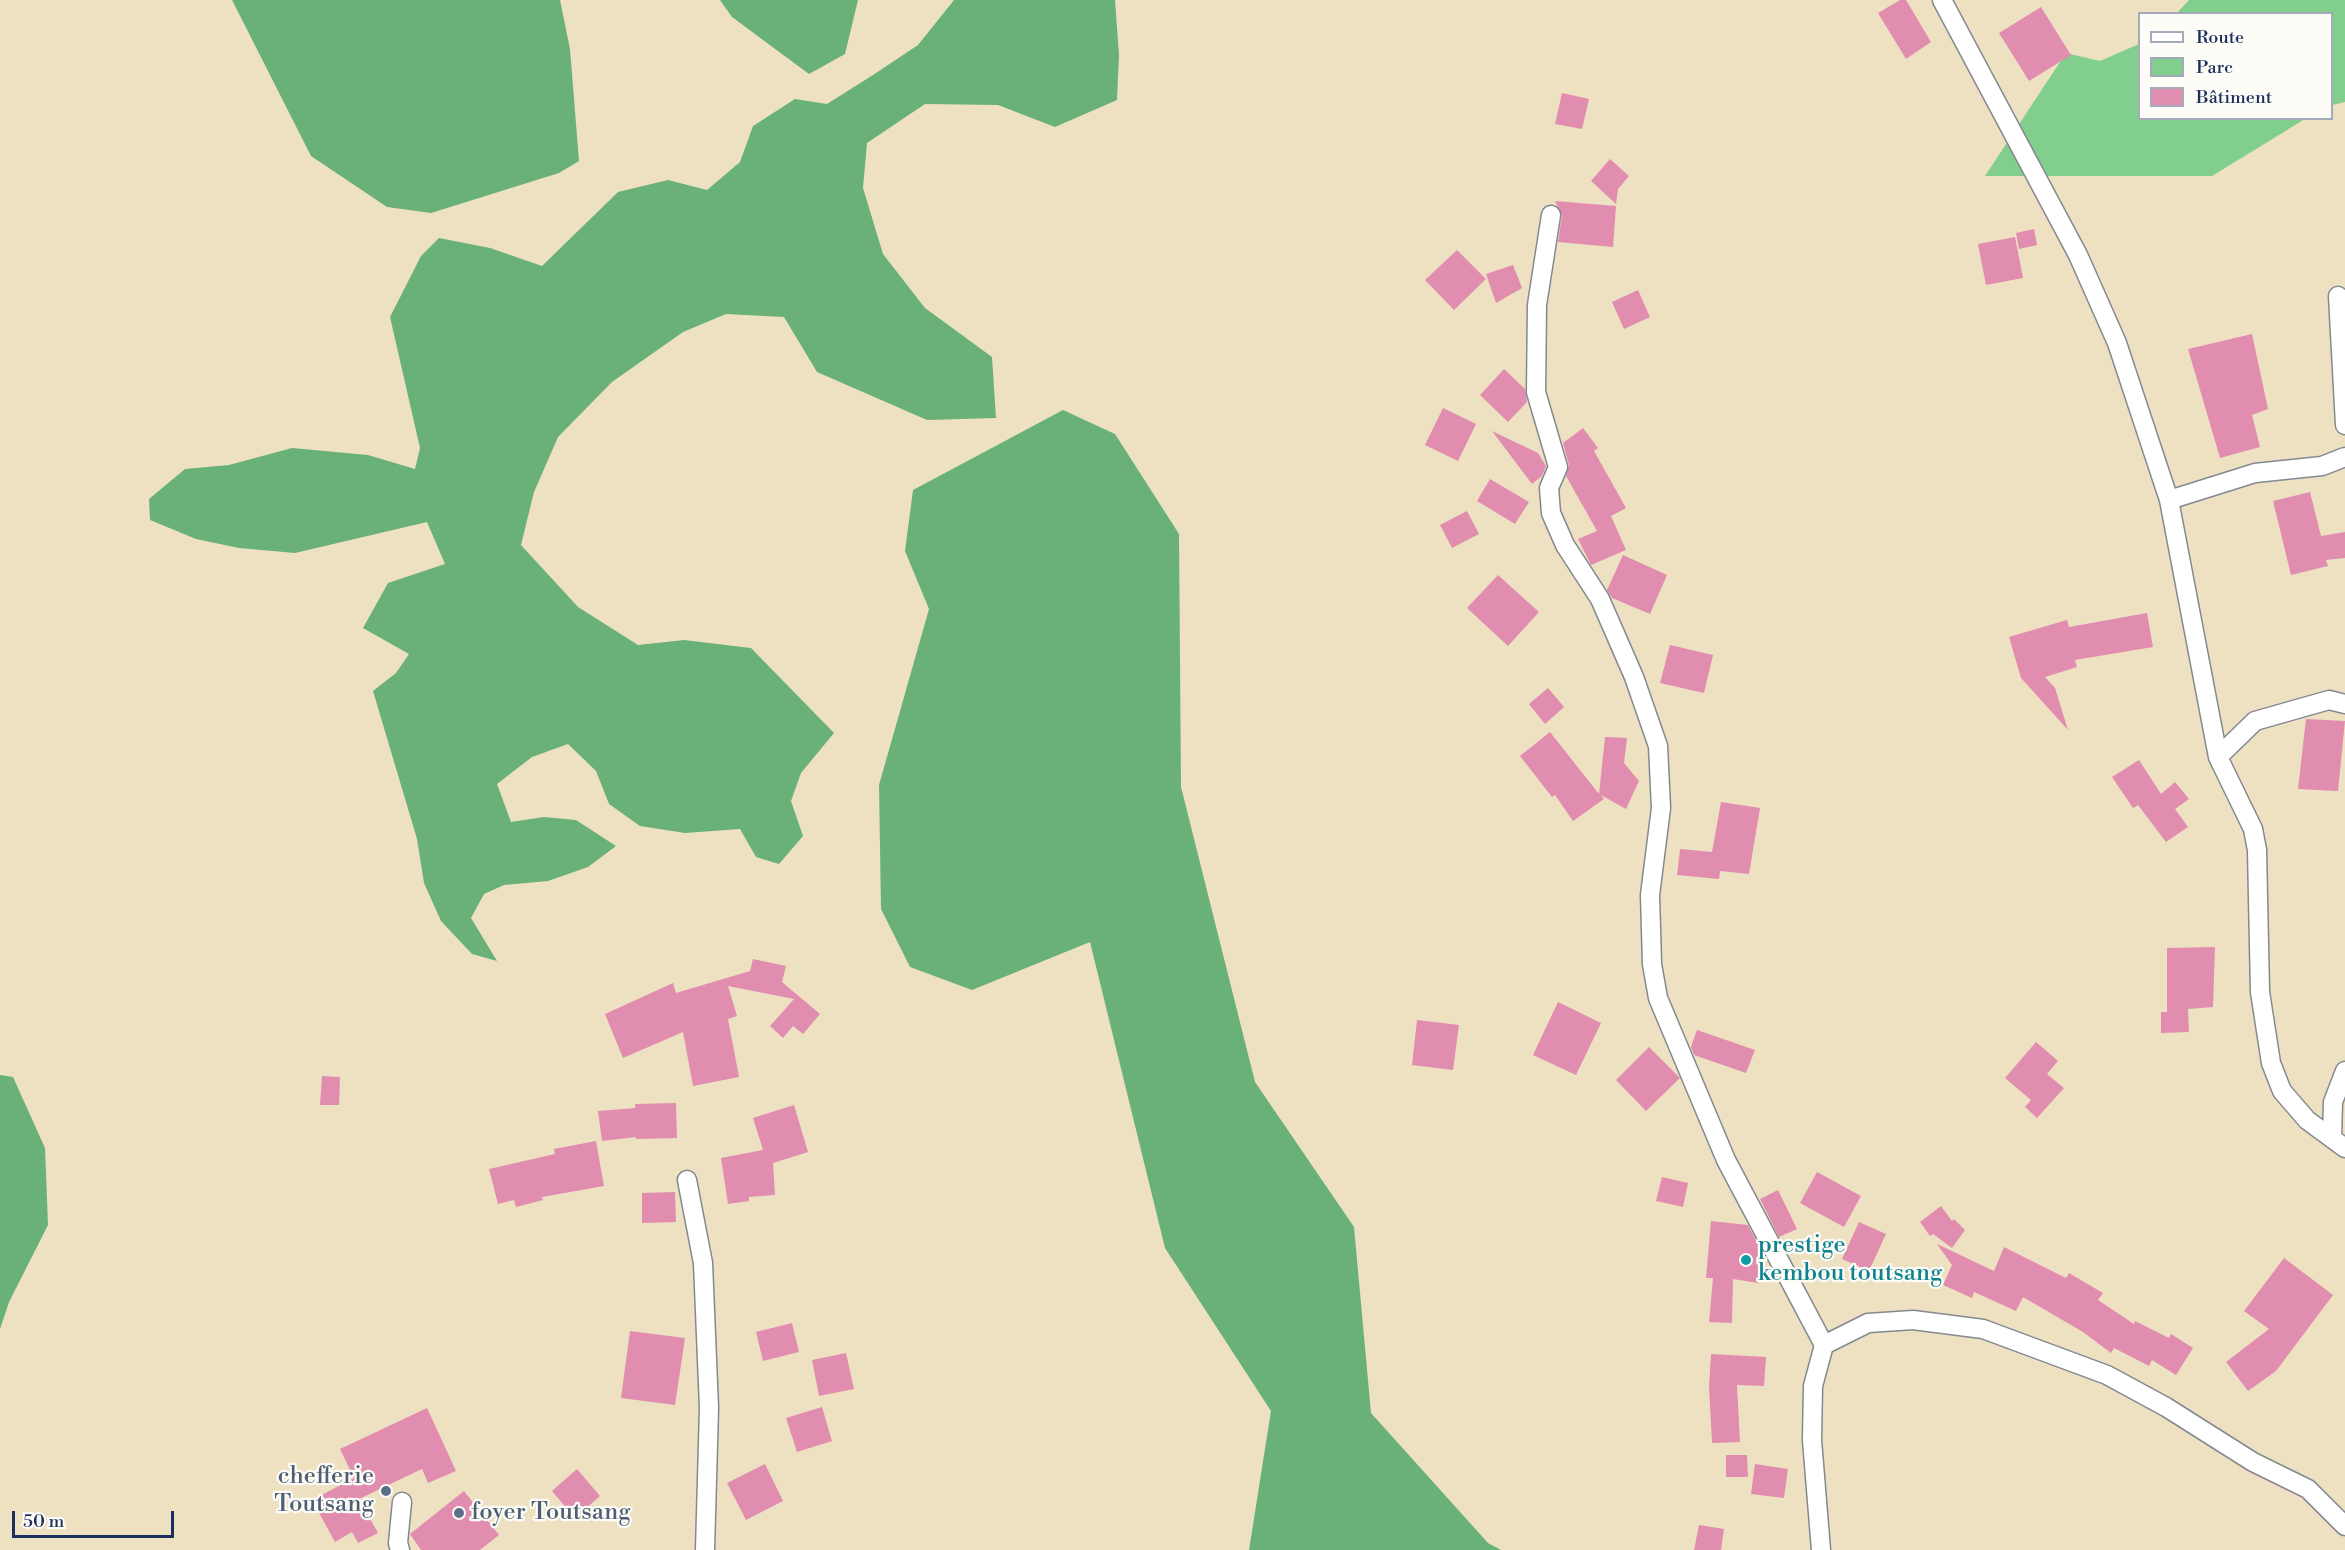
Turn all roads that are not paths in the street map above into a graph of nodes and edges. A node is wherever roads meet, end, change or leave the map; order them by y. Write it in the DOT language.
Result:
graph roads {
  1 [pos="1942,0"];
  2 [pos="1551,215"];
  3 [pos="2338,296"];
  4 [pos="2345,425"];
  5 [pos="2345,456"];
  6 [pos="2169,500"];
  7 [pos="2345,704"];
  8 [pos="2218,757"];
  9 [pos="2345,1071"];
  10 [pos="2338,1143"];
  11 [pos="687,1180"];
  12 [pos="1824,1345"];
  13 [pos="402,1502"];
  14 [pos="2345,1526"];
  15 [pos="400,1550"];
  16 [pos="705,1550"];
  17 [pos="1821,1550"];
  1 -- 6 [label="street"];
  2 -- 12 [label="street"];
  3 -- 4 [label="street"];
  5 -- 6 [label="street"];
  6 -- 8 [label="street"];
  7 -- 8 [label="street"];
  8 -- 10 [label="street"];
  9 -- 10 [label="street"];
  11 -- 16 [label="street"];
  12 -- 14 [label="street"];
  12 -- 17 [label="street"];
  13 -- 15 [label="street"];
}
